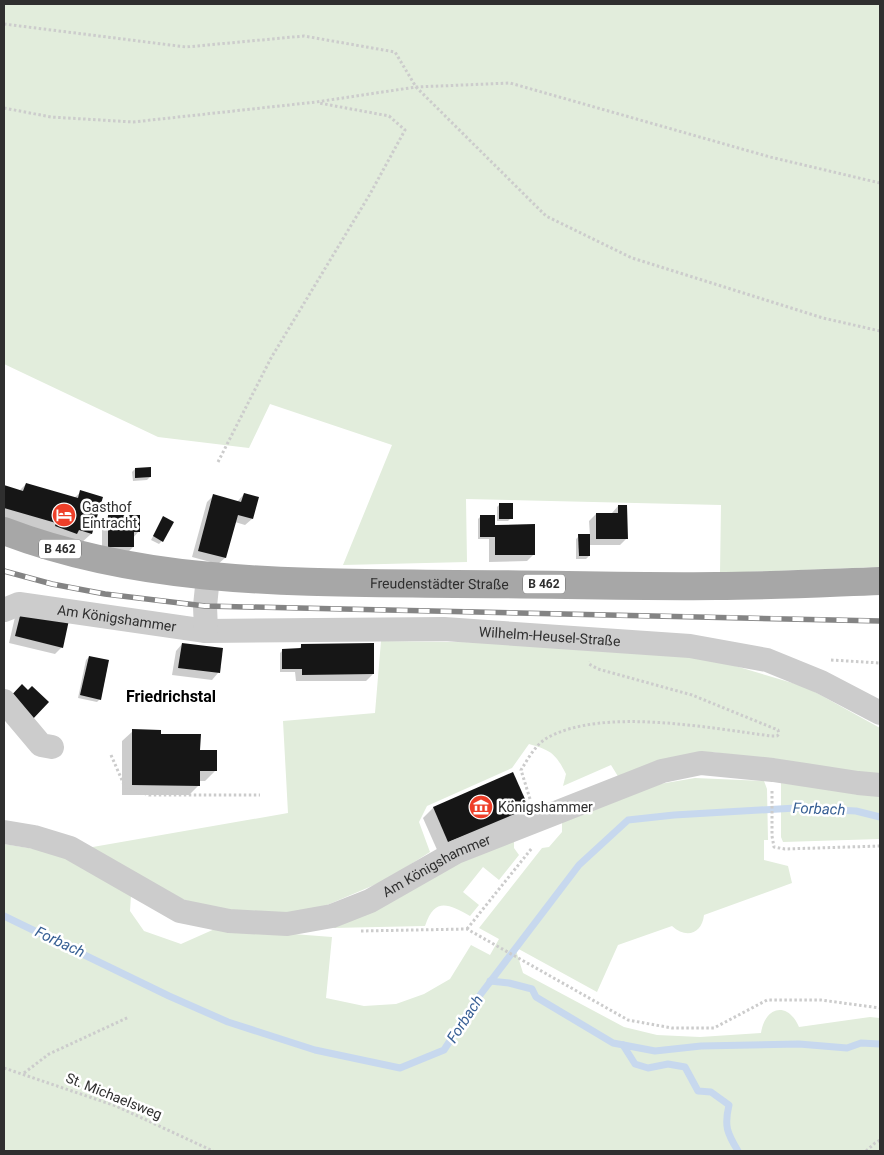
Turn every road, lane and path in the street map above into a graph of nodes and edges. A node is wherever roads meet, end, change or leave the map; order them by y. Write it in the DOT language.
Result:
graph roads {
  1 [pos="4,24"];
  2 [pos="416,87"];
  3 [pos="316,102"];
  4 [pos="4,108"];
  5 [pos="880,183"];
  6 [pos="880,331"];
  7 [pos="218,462"];
  8 [pos="4,531"];
  9 [pos="208,577"];
  10 [pos="880,581"];
  11 [pos="4,610"];
  12 [pos="206,631"];
  13 [pos="598,661"];
  14 [pos="4,701"];
  15 [pos="880,713"];
  16 [pos="52,747"];
  17 [pos="111,755"];
  18 [pos="880,784"];
  19 [pos="772,785"];
  20 [pos="260,795"];
  21 [pos="537,819"];
  22 [pos="4,832"];
  23 [pos="880,846"];
  24 [pos="467,929"];
  25 [pos="358,931"];
  26 [pos="880,1008"];
  27 [pos="130,1017"];
  28 [pos="4,1068"];
  29 [pos="24,1073"];
  30 [pos="880,1140"];
  31 [pos="213,1151"];
  32 [pos="866,1151"];
  1 -- 2 [label="path"];
  2 -- 3 [label="path"];
  2 -- 5 [label="path"];
  2 -- 6 [label="path"];
  3 -- 4 [label="path"];
  3 -- 7 [label="path"];
  8 -- 9 [label="main road, Freudenstädter Straße / B 462"];
  9 -- 10 [label="main road, Freudenstädter Straße / B 462"];
  9 -- 12 [label="street"];
  11 -- 12 [label="street, Am Königshammer"];
  12 -- 15 [label="street, Wilhelm-Heusel-Straße"];
  13 -- 21 [label="path"];
  14 -- 16 [label="street"];
  17 -- 20 [label="path"];
  18 -- 21 [label="street, Am Königshammer"];
  19 -- 23 [label="path"];
  21 -- 22 [label="street, Am Königshammer"];
  21 -- 24 [label="path"];
  24 -- 25 [label="path"];
  24 -- 26 [label="path"];
  27 -- 29 [label="path"];
  28 -- 29 [label="path, St. Michaelsweg"];
  29 -- 31 [label="path, St. Michaelsweg"];
  30 -- 32 [label="path"];
}
